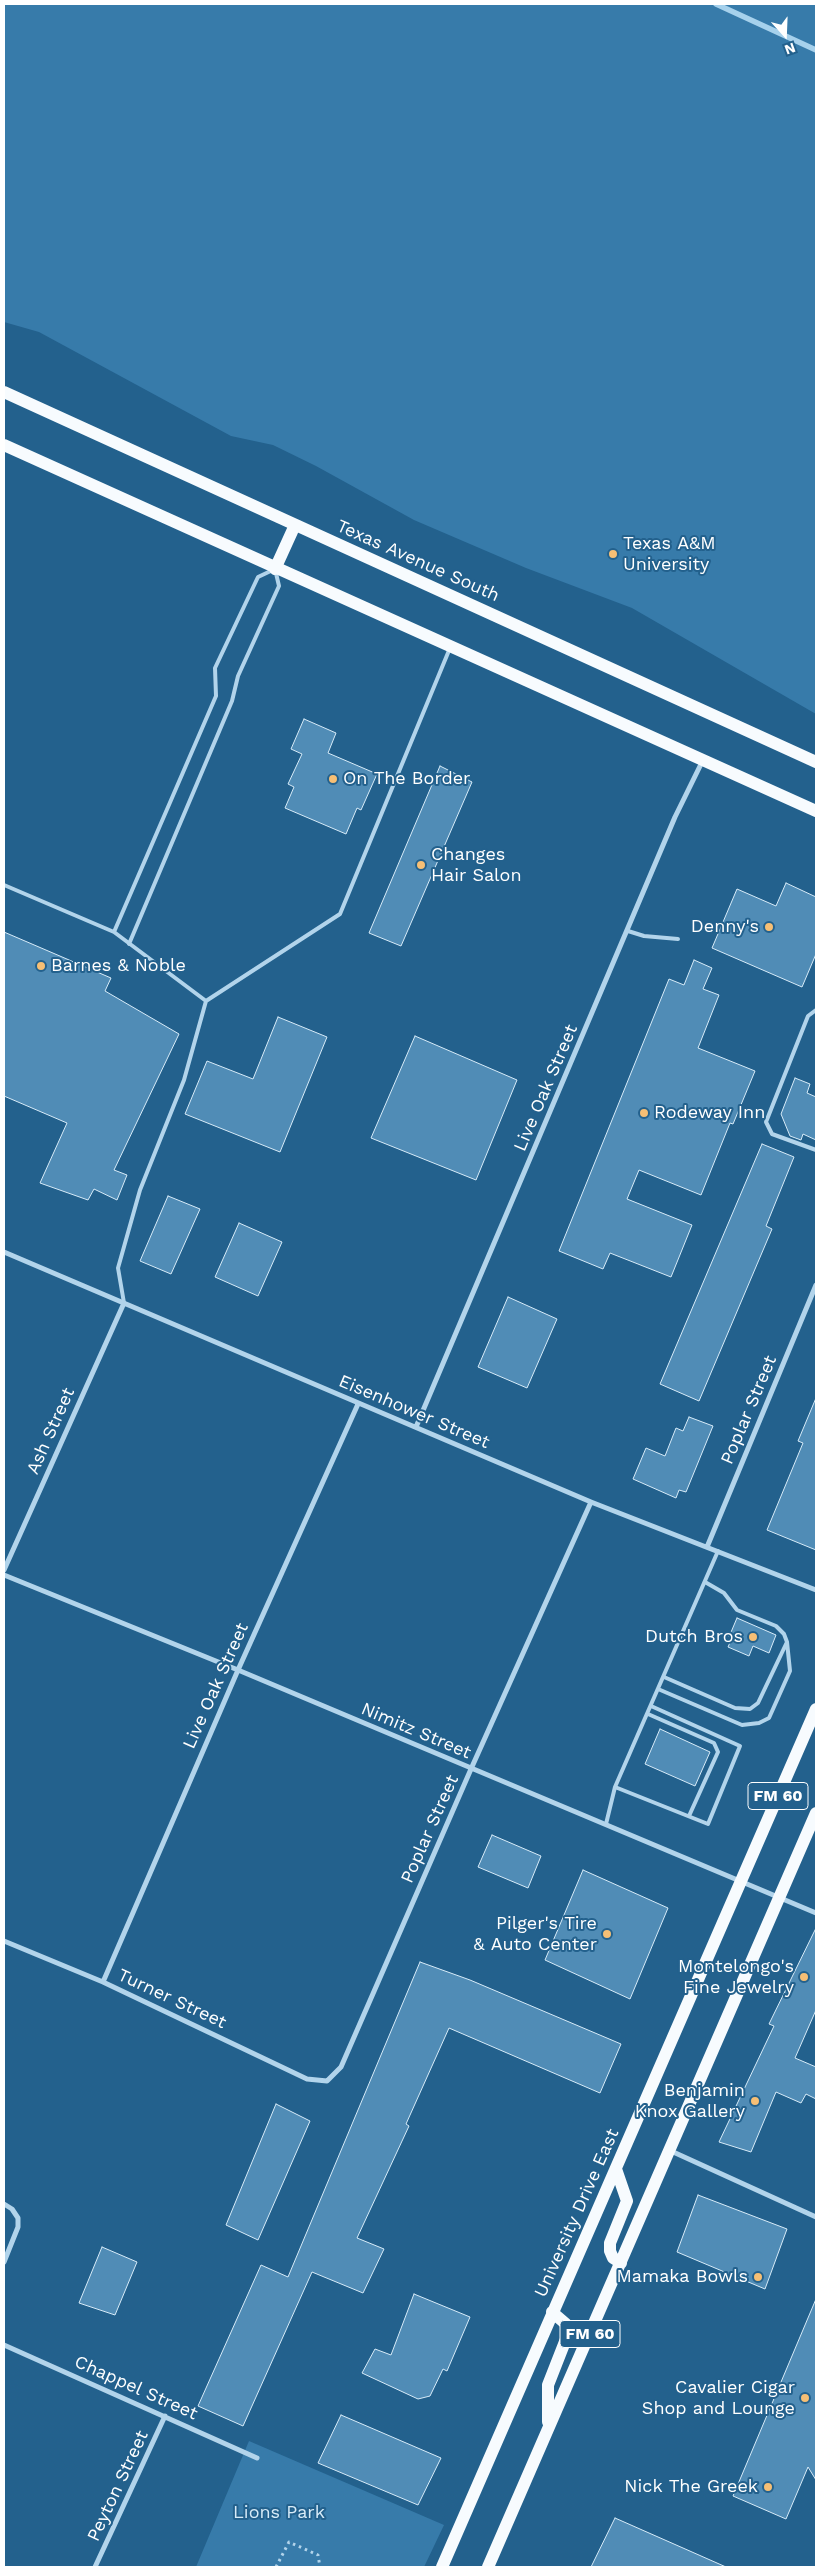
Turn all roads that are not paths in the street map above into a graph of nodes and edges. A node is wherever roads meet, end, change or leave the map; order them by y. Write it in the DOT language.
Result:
graph roads {
  1 [pos="4,392"];
  2 [pos="4,446"];
  3 [pos="295,525"];
  4 [pos="276,569"];
  5 [pos="451,646"];
  6 [pos="703,760"];
  7 [pos="816,762"];
  8 [pos="816,811"];
  9 [pos="4,886"];
  10 [pos="628,931"];
  11 [pos="114,932"];
  12 [pos="678,939"];
  13 [pos="129,944"];
  14 [pos="206,1001"];
  15 [pos="816,1010"];
  16 [pos="816,1150"];
  17 [pos="4,1252"];
  18 [pos="816,1285"];
  19 [pos="124,1303"];
  20 [pos="358,1404"];
  21 [pos="416,1427"];
  22 [pos="591,1502"];
  23 [pos="707,1547"];
  24 [pos="718,1551"];
  25 [pos="4,1570"];
  26 [pos="4,1575"];
  27 [pos="705,1582"];
  28 [pos="816,1590"];
  29 [pos="787,1642"];
  30 [pos="238,1670"];
  31 [pos="664,1677"];
  32 [pos="658,1689"];
  33 [pos="651,1706"];
  34 [pos="816,1709"];
  35 [pos="648,1714"];
  36 [pos="471,1769"];
  37 [pos="615,1787"];
  38 [pos="816,1813"];
  39 [pos="689,1816"];
  40 [pos="606,1824"];
  41 [pos="740,1882"];
  42 [pos="779,1898"];
  43 [pos="816,1913"];
  44 [pos="4,1941"];
  45 [pos="103,1982"];
  46 [pos="327,2081"];
  47 [pos="669,2150"];
  48 [pos="616,2169"];
  49 [pos="4,2204"];
  50 [pos="816,2217"];
  51 [pos="4,2262"];
  52 [pos="621,2263"];
  53 [pos="552,2312"];
  54 [pos="4,2345"];
  55 [pos="165,2416"];
  56 [pos="548,2427"];
  57 [pos="257,2458"];
  58 [pos="95,2567"];
  59 [pos="442,2567"];
  60 [pos="488,2567"];
  1 -- 3 [label="main road, Texas Avenue South"];
  2 -- 4 [label="main road"];
  3 -- 4 [label="main road"];
  3 -- 7 [label="main road, Texas Avenue South"];
  4 -- 5 [label="main road"];
  4 -- 11 [label="lane"];
  4 -- 13 [label="lane"];
  5 -- 6 [label="main road"];
  5 -- 14 [label="lane"];
  6 -- 8 [label="main road"];
  6 -- 10 [label="street, Live Oak Street"];
  9 -- 11 [label="lane"];
  10 -- 12 [label="lane"];
  10 -- 21 [label="street, Live Oak Street"];
  11 -- 13 [label="lane"];
  13 -- 14 [label="lane"];
  14 -- 19 [label="lane"];
  15 -- 16 [label="lane"];
  17 -- 19 [label="street, Eisenhower Street"];
  18 -- 23 [label="street, Poplar Street"];
  19 -- 20 [label="street, Eisenhower Street"];
  19 -- 25 [label="street, Ash Street"];
  20 -- 21 [label="street, Eisenhower Street"];
  20 -- 30 [label="street, Live Oak Street"];
  21 -- 22 [label="street, Eisenhower Street"];
  22 -- 23 [label="street, Eisenhower Street"];
  22 -- 36 [label="street, Poplar Street"];
  23 -- 24 [label="street, Eisenhower Street"];
  24 -- 27 [label="lane"];
  24 -- 28 [label="street, Eisenhower Street"];
  26 -- 30 [label="street, Nimitz Street"];
  27 -- 29 [label="lane"];
  27 -- 31 [label="lane"];
  29 -- 31 [label="lane"];
  29 -- 32 [label="lane"];
  30 -- 36 [label="street, Nimitz Street"];
  30 -- 45 [label="street, Live Oak Street"];
  31 -- 32 [label="lane"];
  32 -- 33 [label="lane"];
  33 -- 35 [label="lane"];
  33 -- 39 [label="lane"];
  34 -- 41 [label="main road, University Drive East / FM 60"];
  35 -- 37 [label="lane"];
  35 -- 39 [label="lane"];
  36 -- 40 [label="street, Nimitz Street"];
  36 -- 46 [label="street, Poplar Street"];
  37 -- 39 [label="lane"];
  37 -- 40 [label="lane"];
  38 -- 42 [label="main road, FM 60"];
  40 -- 41 [label="street, Nimitz Street"];
  41 -- 42 [label="street, Nimitz Street"];
  41 -- 48 [label="main road, University Drive East / FM 60"];
  42 -- 43 [label="street, Nimitz Street"];
  42 -- 47 [label="main road, FM 60"];
  44 -- 45 [label="street, Turner Street"];
  45 -- 46 [label="street, Turner Street"];
  47 -- 50 [label="street"];
  47 -- 52 [label="main road, FM 60"];
  48 -- 52 [label="main road"];
  48 -- 53 [label="main road, University Drive East / FM 60"];
  49 -- 51 [label="street"];
  52 -- 56 [label="main road, FM 60"];
  53 -- 56 [label="main road"];
  53 -- 59 [label="main road, University Drive East / FM 60"];
  54 -- 55 [label="street, Chappel Street"];
  55 -- 57 [label="street, Chappel Street"];
  55 -- 58 [label="street, Peyton Street"];
  56 -- 60 [label="main road, FM 60"];
}
